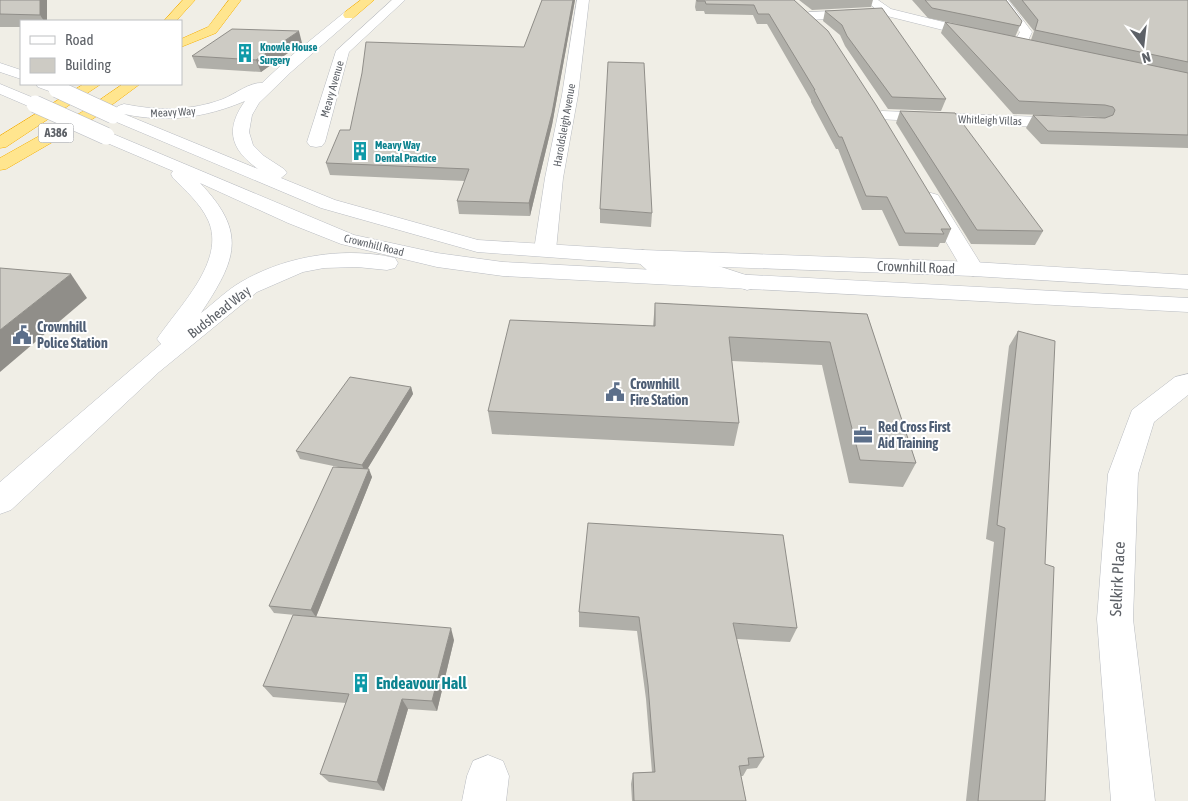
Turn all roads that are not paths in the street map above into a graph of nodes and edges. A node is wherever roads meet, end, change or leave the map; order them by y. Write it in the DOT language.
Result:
graph roads {
  1 [pos="188,0"];
  2 [pos="235,0"];
  3 [pos="368,0"];
  4 [pos="399,0"];
  5 [pos="583,0"];
  6 [pos="871,0"];
  7 [pos="1002,0"];
  8 [pos="798,6"];
  9 [pos="887,12"];
  10 [pos="349,15"];
  11 [pos="809,16"];
  12 [pos="171,20"];
  13 [pos="202,20"];
  14 [pos="822,29"];
  15 [pos="992,38"];
  16 [pos="182,44"];
  17 [pos="1020,44"];
  18 [pos="0,67"];
  19 [pos="20,75"];
  20 [pos="275,78"];
  21 [pos="92,85"];
  22 [pos="132,85"];
  23 [pos="0,89"];
  24 [pos="55,89"];
  25 [pos="0,94"];
  26 [pos="27,101"];
  27 [pos="872,101"];
  28 [pos="118,112"];
  29 [pos="882,116"];
  30 [pos="1078,123"];
  31 [pos="892,133"];
  32 [pos="316,142"];
  33 [pos="0,143"];
  34 [pos="168,162"];
  35 [pos="0,165"];
  36 [pos="922,183"];
  37 [pos="328,204"];
  38 [pos="545,250"];
  39 [pos="644,257"];
  40 [pos="503,269"];
  41 [pos="973,269"];
  42 [pos="1188,282"];
  43 [pos="747,283"];
  44 [pos="1188,305"];
  45 [pos="150,366"];
  46 [pos="1188,383"];
  47 [pos="0,501"];
  48 [pos="1133,801"];
  1 -- 12 [label="highway"];
  2 -- 16 [label="highway"];
  3 -- 10 [label="highway"];
  4 -- 32 [label="main road, Meavy Avenue"];
  5 -- 38 [label="main road, Haroldsleigh Avenue"];
  6 -- 9 [label="main road"];
  7 -- 17 [label="main road"];
  8 -- 11 [label="main road"];
  9 -- 11 [label="main road"];
  9 -- 15 [label="main road"];
  10 -- 20 [label="main road, Meavy Way"];
  11 -- 14 [label="main road"];
  13 -- 16 [label="highway"];
  18 -- 19 [label="main road"];
  20 -- 28 [label="main road, Meavy Way"];
  20 -- 37 [label="main road, Meavy Way"];
  21 -- 33 [label="highway, A386"];
  22 -- 35 [label="highway, A386"];
  23 -- 26 [label="main road, Crownhill Road"];
  24 -- 28 [label="main road, Crownhill Road, bridge"];
  25 -- 26 [label="main road"];
  26 -- 34 [label="main road, Crownhill Road, bridge"];
  27 -- 29 [label="main road"];
  28 -- 37 [label="main road, Crownhill Road"];
  29 -- 30 [label="main road, Whitleigh Villas"];
  29 -- 31 [label="main road"];
  34 -- 40 [label="main road, Crownhill Road"];
  34 -- 45 [label="main road, Budshead Way"];
  36 -- 41 [label="main road"];
  37 -- 38 [label="main road, Crownhill Road"];
  38 -- 39 [label="main road, Crownhill Road"];
  39 -- 41 [label="main road, Crownhill Road"];
  39 -- 43 [label="main road, Crownhill Road"];
  40 -- 43 [label="main road, Crownhill Road"];
  40 -- 45 [label="main road, Budshead Way"];
  41 -- 42 [label="main road, Crownhill Road"];
  43 -- 44 [label="main road, Crownhill Road"];
  45 -- 47 [label="main road, Budshead Way"];
  46 -- 48 [label="main road, Selkirk Place"];
}
